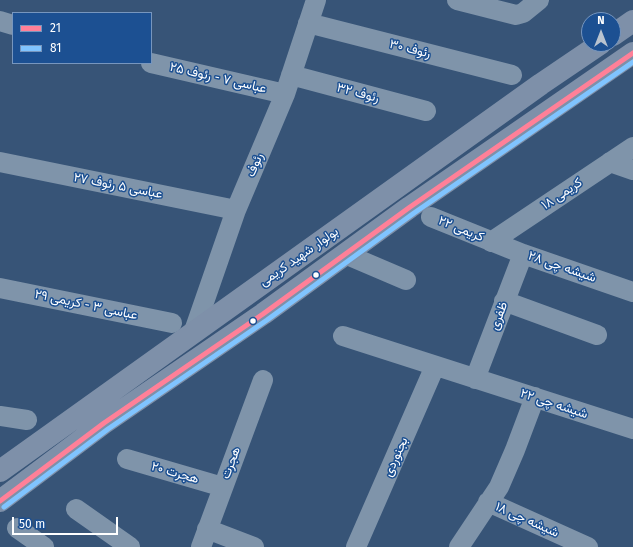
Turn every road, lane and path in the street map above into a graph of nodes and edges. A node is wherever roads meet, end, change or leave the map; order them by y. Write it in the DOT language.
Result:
graph roads {
  1 [pos="316,0"];
  2 [pos="457,0"];
  3 [pos="539,0"];
  4 [pos="0,21"];
  5 [pos="633,21"];
  6 [pos="308,23"];
  7 [pos="12,26"];
  8 [pos="621,29"];
  9 [pos="588,52"];
  10 [pos="633,53"];
  11 [pos="152,63"];
  12 [pos="512,74"];
  13 [pos="291,75"];
  14 [pos="284,94"];
  15 [pos="426,111"];
  16 [pos="633,147"];
  17 [pos="0,162"];
  18 [pos="610,162"];
  19 [pos="633,170"];
  20 [pos="236,210"];
  21 [pos="431,217"];
  22 [pos="492,242"];
  23 [pos="346,254"];
  24 [pos="523,254"];
  25 [pos="406,280"];
  26 [pos="0,288"];
  27 [pos="633,292"];
  28 [pos="504,301"];
  29 [pos="172,323"];
  30 [pos="194,331"];
  31 [pos="597,334"];
  32 [pos="343,336"];
  33 [pos="436,366"];
  34 [pos="475,379"];
  35 [pos="263,380"];
  36 [pos="534,397"];
  37 [pos="91,405"];
  38 [pos="0,416"];
  39 [pos="27,420"];
  40 [pos="104,423"];
  41 [pos="633,429"];
  42 [pos="127,459"];
  43 [pos="0,471"];
  44 [pos="223,487"];
  45 [pos="0,501"];
  46 [pos="488,502"];
  47 [pos="76,509"];
  48 [pos="18,528"];
  49 [pos="204,538"];
  50 [pos="44,547"];
  51 [pos="130,547"];
  52 [pos="254,547"];
  53 [pos="356,547"];
  54 [pos="459,547"];
  55 [pos="588,547"];
  1 -- 6 [label="street, رئوف"];
  2 -- 3 [label="street"];
  4 -- 7 [label="street"];
  5 -- 8 [label="main road"];
  6 -- 12 [label="street, رئوف ۳۰"];
  6 -- 13 [label="street, رئوف"];
  9 -- 30 [label="main road, بولوار شهید کریمی"];
  10 -- 23 [label="main road, بولوار شهید کریمی"];
  11 -- 14 [label="street, عباسی ۷ - رئوف ۲۵"];
  13 -- 14 [label="street, رئوف"];
  13 -- 15 [label="street, رئوف ۳۲"];
  14 -- 20 [label="street, رئوف"];
  16 -- 18 [label="street, کریمی ۱۸"];
  17 -- 20 [label="street, عباسی ۵ رئوف ۲۷"];
  18 -- 19 [label="street"];
  18 -- 22 [label="street, کریمی ۱۸"];
  20 -- 30 [label="street, رئوف"];
  21 -- 22 [label="street, کریمی ۲۲"];
  22 -- 24 [label="street, شیشه چی ۲۸"];
  23 -- 25 [label="street"];
  23 -- 40 [label="main road, بولوار شهید کریمی"];
  24 -- 27 [label="street, شیشه چی ۲۸"];
  24 -- 28 [label="street, ظفری"];
  26 -- 29 [label="street, عباسی ۳ - کریمی ۲۹"];
  28 -- 31 [label="street"];
  28 -- 34 [label="street, ظفری"];
  30 -- 37 [label="main road, بولوار شهید کریمی"];
  32 -- 33 [label="street, شیشه چی ۲۲"];
  33 -- 34 [label="street, شیشه چی ۲۲"];
  33 -- 53 [label="street, بجنوردی"];
  34 -- 36 [label="street, شیشه چی ۲۲"];
  35 -- 44 [label="street, هجرت"];
  36 -- 41 [label="street, شیشه چی ۲۲"];
  36 -- 46 [label="street"];
  37 -- 40 [label="main road"];
  37 -- 43 [label="main road, بولوار شهید کریمی"];
  38 -- 39 [label="street"];
  40 -- 45 [label="main road, بولوار شهید کریمی"];
  42 -- 44 [label="street, هجرت ۲۰"];
  44 -- 49 [label="street, هجرت"];
  46 -- 54 [label="street"];
  46 -- 55 [label="street, شیشه چی ۱۸"];
  47 -- 51 [label="street"];
  48 -- 50 [label="street"];
  49 -- 52 [label="street"];
}
